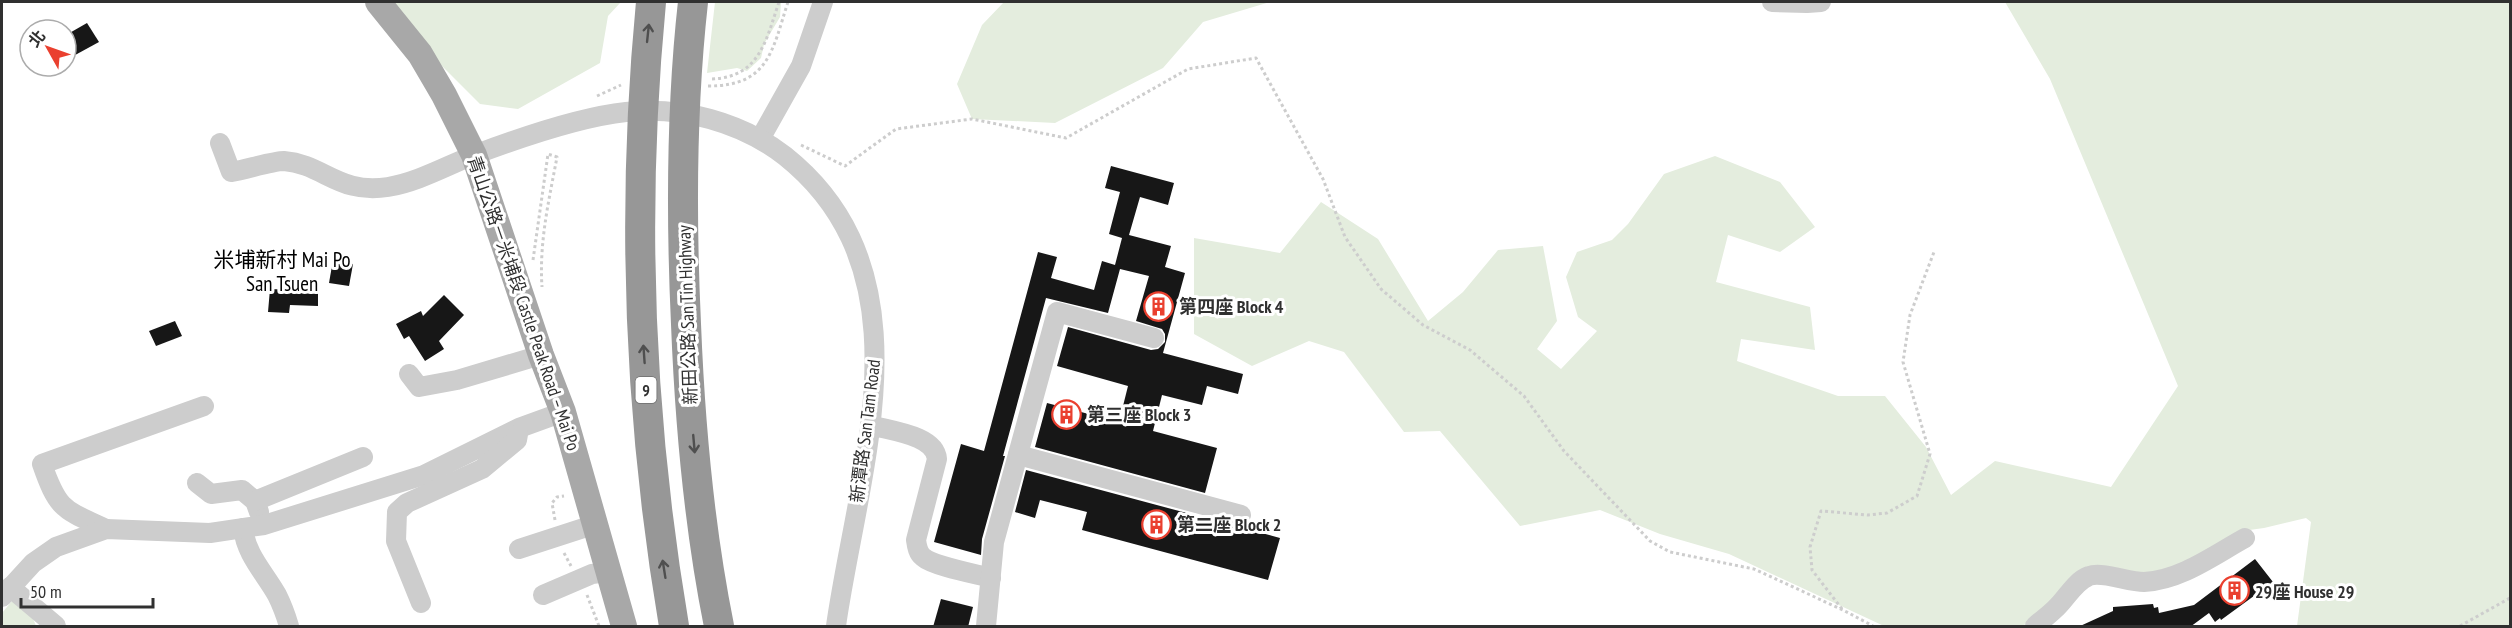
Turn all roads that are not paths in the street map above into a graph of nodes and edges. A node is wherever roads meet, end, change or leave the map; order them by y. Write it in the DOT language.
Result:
graph roads {
  1 [pos="378,2"];
  2 [pos="651,2"];
  3 [pos="693,2"];
  4 [pos="823,2"];
  5 [pos="1772,2"];
  6 [pos="1821,2"];
  7 [pos="763,134"];
  8 [pos="220,143"];
  9 [pos="474,155"];
  10 [pos="1154,338"];
  11 [pos="541,355"];
  12 [pos="409,374"];
  13 [pos="204,406"];
  14 [pos="563,412"];
  15 [pos="870,425"];
  16 [pos="519,428"];
  17 [pos="1018,455"];
  18 [pos="363,457"];
  19 [pos="196,483"];
  20 [pos="255,501"];
  21 [pos="1240,515"];
  22 [pos="596,524"];
  23 [pos="264,525"];
  24 [pos="243,528"];
  25 [pos="106,529"];
  26 [pos="2245,537"];
  27 [pos="519,549"];
  28 [pos="608,572"];
  29 [pos="991,578"];
  30 [pos="6,592"];
  31 [pos="543,595"];
  32 [pos="421,603"];
  33 [pos="56,627"];
  34 [pos="289,627"];
  35 [pos="624,627"];
  36 [pos="674,627"];
  37 [pos="720,627"];
  38 [pos="836,627"];
  39 [pos="986,627"];
  40 [pos="2035,627"];
  1 -- 9 [label="main road, 青山公路－米埔段 Castle Peak Road – Mai Po"];
  36 -- 2 [label="highway, 9, one-way"];
  3 -- 37 [label="highway, 新田公路 San Tin Highway, one-way"];
  4 -- 7 [label="street"];
  5 -- 6 [label="street"];
  7 -- 9 [label="street, 新潭路 San Tam Road"];
  7 -- 15 [label="street, 新潭路 San Tam Road"];
  8 -- 9 [label="street, 新潭路 San Tam Road"];
  9 -- 11 [label="main road, 青山公路－米埔段 Castle Peak Road – Mai Po"];
  10 -- 17 [label="street"];
  11 -- 12 [label="street"];
  11 -- 14 [label="main road, 青山公路－米埔段 Castle Peak Road – Mai Po"];
  13 -- 25 [label="street"];
  14 -- 16 [label="street"];
  14 -- 22 [label="main road, 青山公路－米埔段 Castle Peak Road – Mai Po"];
  15 -- 29 [label="street"];
  15 -- 38 [label="street, 新潭路 San Tam Road"];
  16 -- 23 [label="street"];
  16 -- 32 [label="street"];
  17 -- 21 [label="street"];
  17 -- 29 [label="street"];
  18 -- 20 [label="street"];
  19 -- 20 [label="street"];
  20 -- 23 [label="street"];
  22 -- 27 [label="street"];
  22 -- 28 [label="main road, 青山公路－米埔段 Castle Peak Road – Mai Po"];
  23 -- 24 [label="street"];
  24 -- 25 [label="street"];
  24 -- 34 [label="street"];
  25 -- 30 [label="street"];
  26 -- 40 [label="street"];
  28 -- 31 [label="street"];
  28 -- 35 [label="main road, 青山公路－米埔段 Castle Peak Road – Mai Po"];
  29 -- 39 [label="street"];
  30 -- 33 [label="street"];
}
